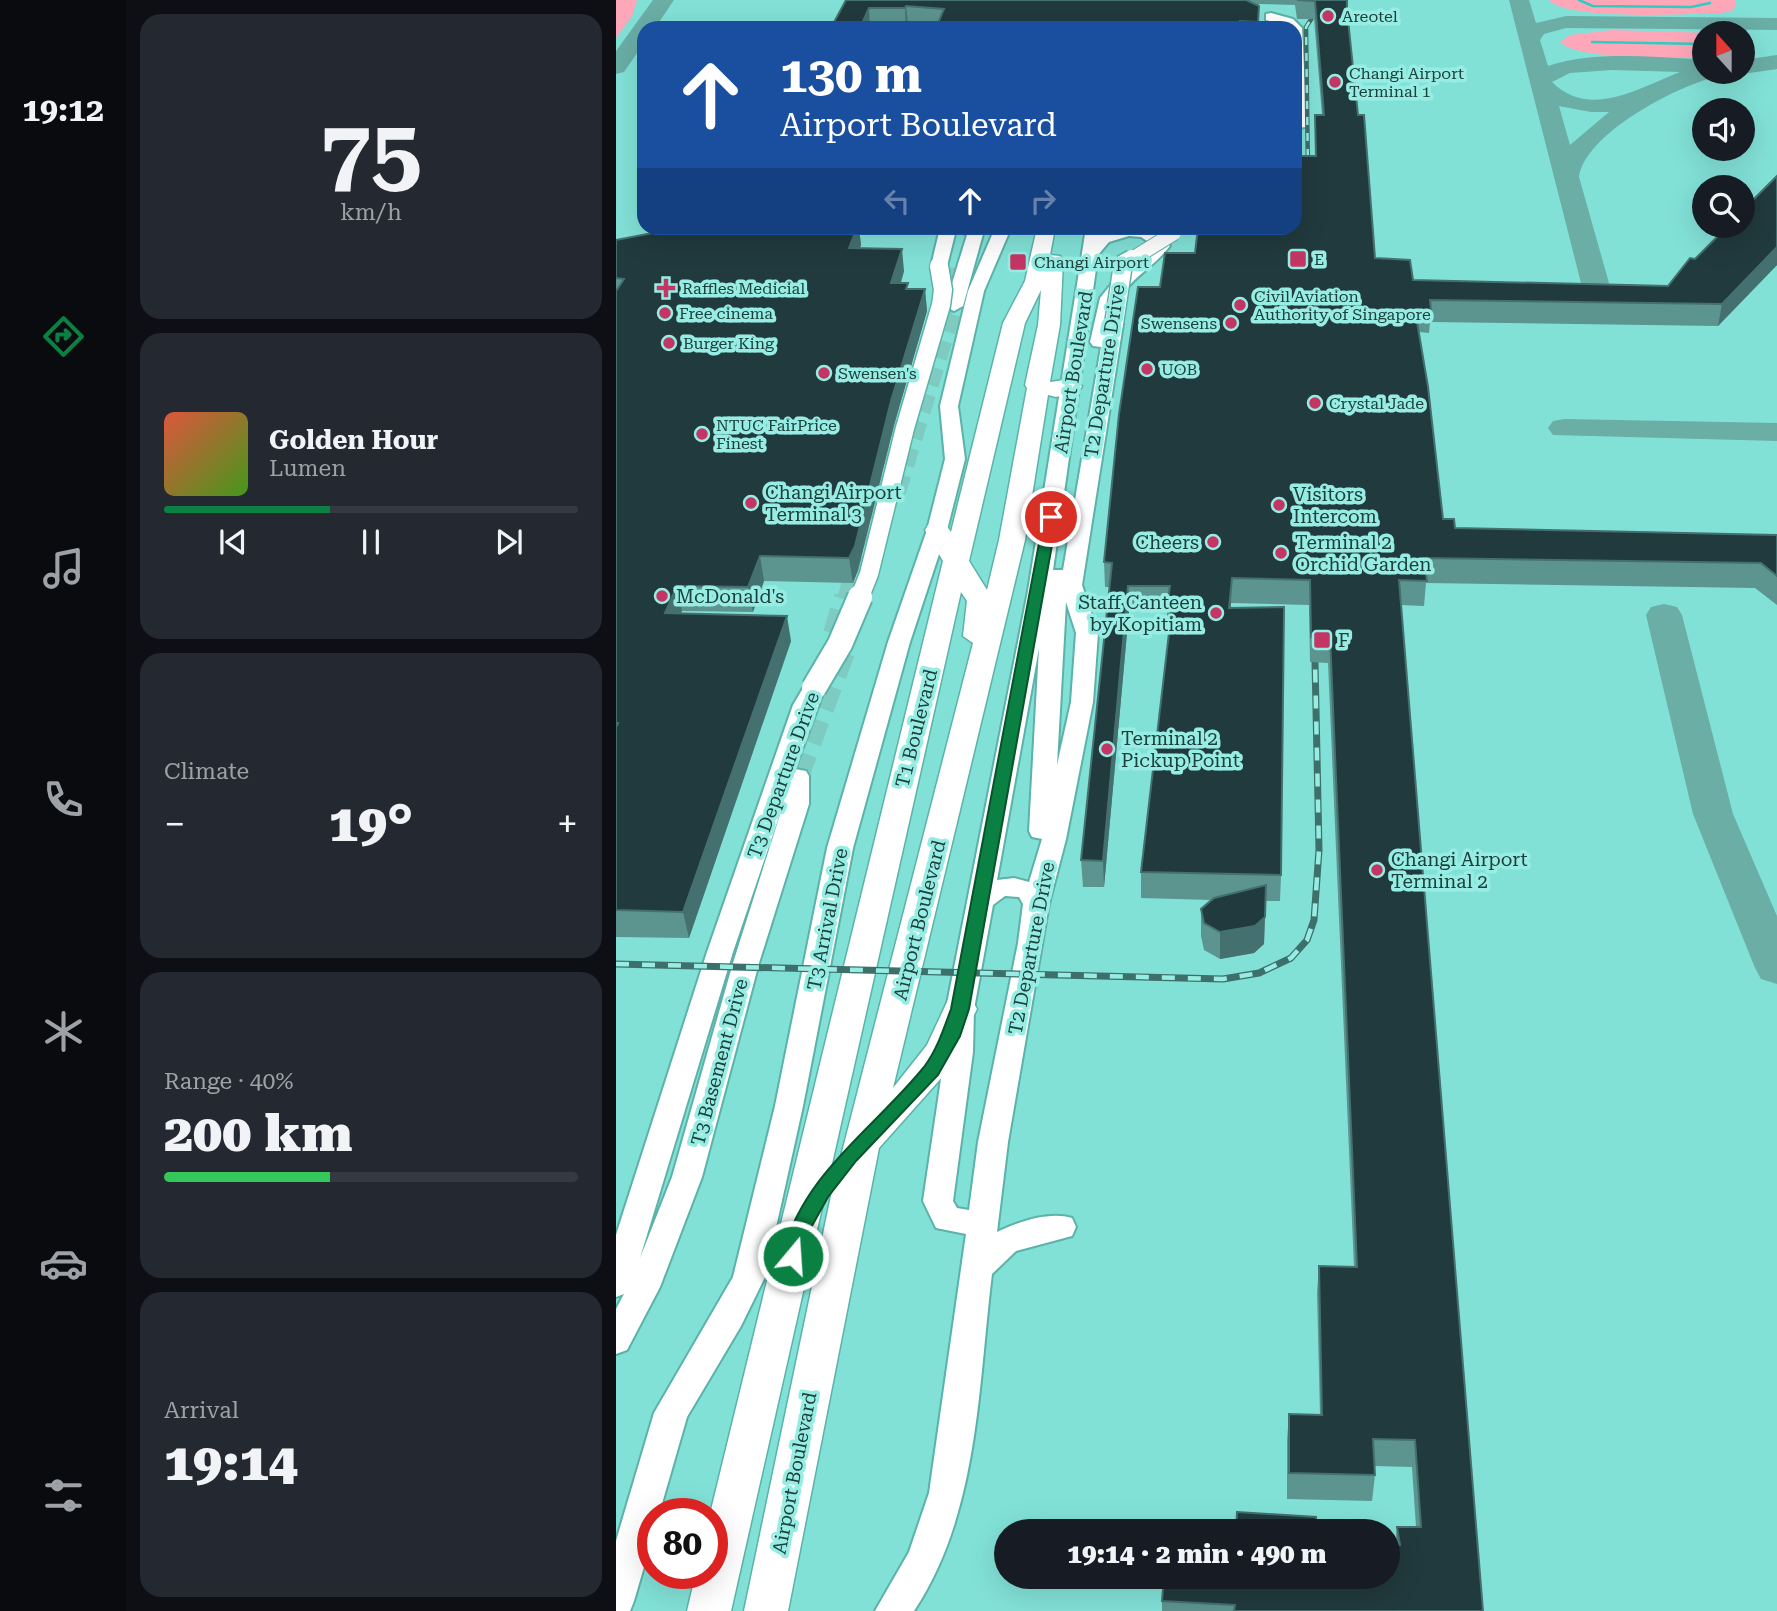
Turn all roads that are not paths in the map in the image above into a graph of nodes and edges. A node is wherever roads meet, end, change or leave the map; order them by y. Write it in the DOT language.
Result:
graph roads {
  1 [pos="1271,17"];
  2 [pos="1285,21"];
  3 [pos="948,235"];
  4 [pos="956,235"];
  5 [pos="968,235"];
  6 [pos="1000,235"];
  7 [pos="1045,235"];
  8 [pos="1059,235"];
  9 [pos="1093,235"];
  10 [pos="1112,235"];
  11 [pos="1151,235"];
  12 [pos="1171,235"];
  13 [pos="1090,263"];
  14 [pos="951,266"];
  15 [pos="954,306"];
  16 [pos="1036,385"];
  17 [pos="1070,386"];
  18 [pos="937,530"];
  19 [pos="968,721"];
  20 [pos="797,776"];
  21 [pos="1044,874"];
  22 [pos="979,904"];
  23 [pos="1036,904"];
  24 [pos="960,1009"];
  25 [pos="984,1224"];
  26 [pos="1061,1227"];
  27 [pos="799,1232"];
  28 [pos="979,1267"];
  29 [pos="616,1284"];
  30 [pos="616,1340"];
  31 [pos="645,1498"];
  32 [pos="637,1510"];
  33 [pos="616,1523"];
  34 [pos="637,1526"];
  35 [pos="616,1597"];
  36 [pos="709,1611"];
  37 [pos="766,1611"];
  38 [pos="893,1611"];
  1 -- 2 [label="main road"];
  3 -- 29 [label="main road, T3 Departure Drive, bridge"];
  4 -- 14 [label="main road"];
  5 -- 15 [label="main road"];
  6 -- 18 [label="main road, T3 Arrival Drive"];
  7 -- 27 [label="highway, T1 Boulevard"];
  8 -- 16 [label="highway, Airport Boulevard"];
  9 -- 13 [label="main road, Airport Boulevard"];
  10 -- 13 [label="main road"];
  11 -- 21 [label="main road"];
  12 -- 21 [label="main road, T2 Departure Drive, bridge"];
  13 -- 17 [label="main road, Airport Boulevard"];
  16 -- 17 [label="highway"];
  16 -- 19 [label="highway, Airport Boulevard"];
  17 -- 22 [label="main road, Airport Boulevard"];
  18 -- 19 [label="highway"];
  18 -- 31 [label="main road, T3 Arrival Drive"];
  19 -- 37 [label="highway, Airport Boulevard"];
  20 -- 30 [label="main road, T3 Basement Drive"];
  21 -- 23 [label="main road, T2 Departure Drive"];
  22 -- 23 [label="main road"];
  22 -- 24 [label="main road, Airport Boulevard"];
  23 -- 25 [label="main road, T2 Departure Drive"];
  24 -- 25 [label="main road, Airport Boulevard"];
  24 -- 27 [label="highway"];
  25 -- 28 [label="main road, T2 Departure Drive"];
  26 -- 28 [label="main road"];
  27 -- 36 [label="highway"];
  28 -- 38 [label="main road, T2 Departure Drive"];
  32 -- 33 [label="main road"];
  34 -- 35 [label="main road, T3 Arrival Drive"];
}
